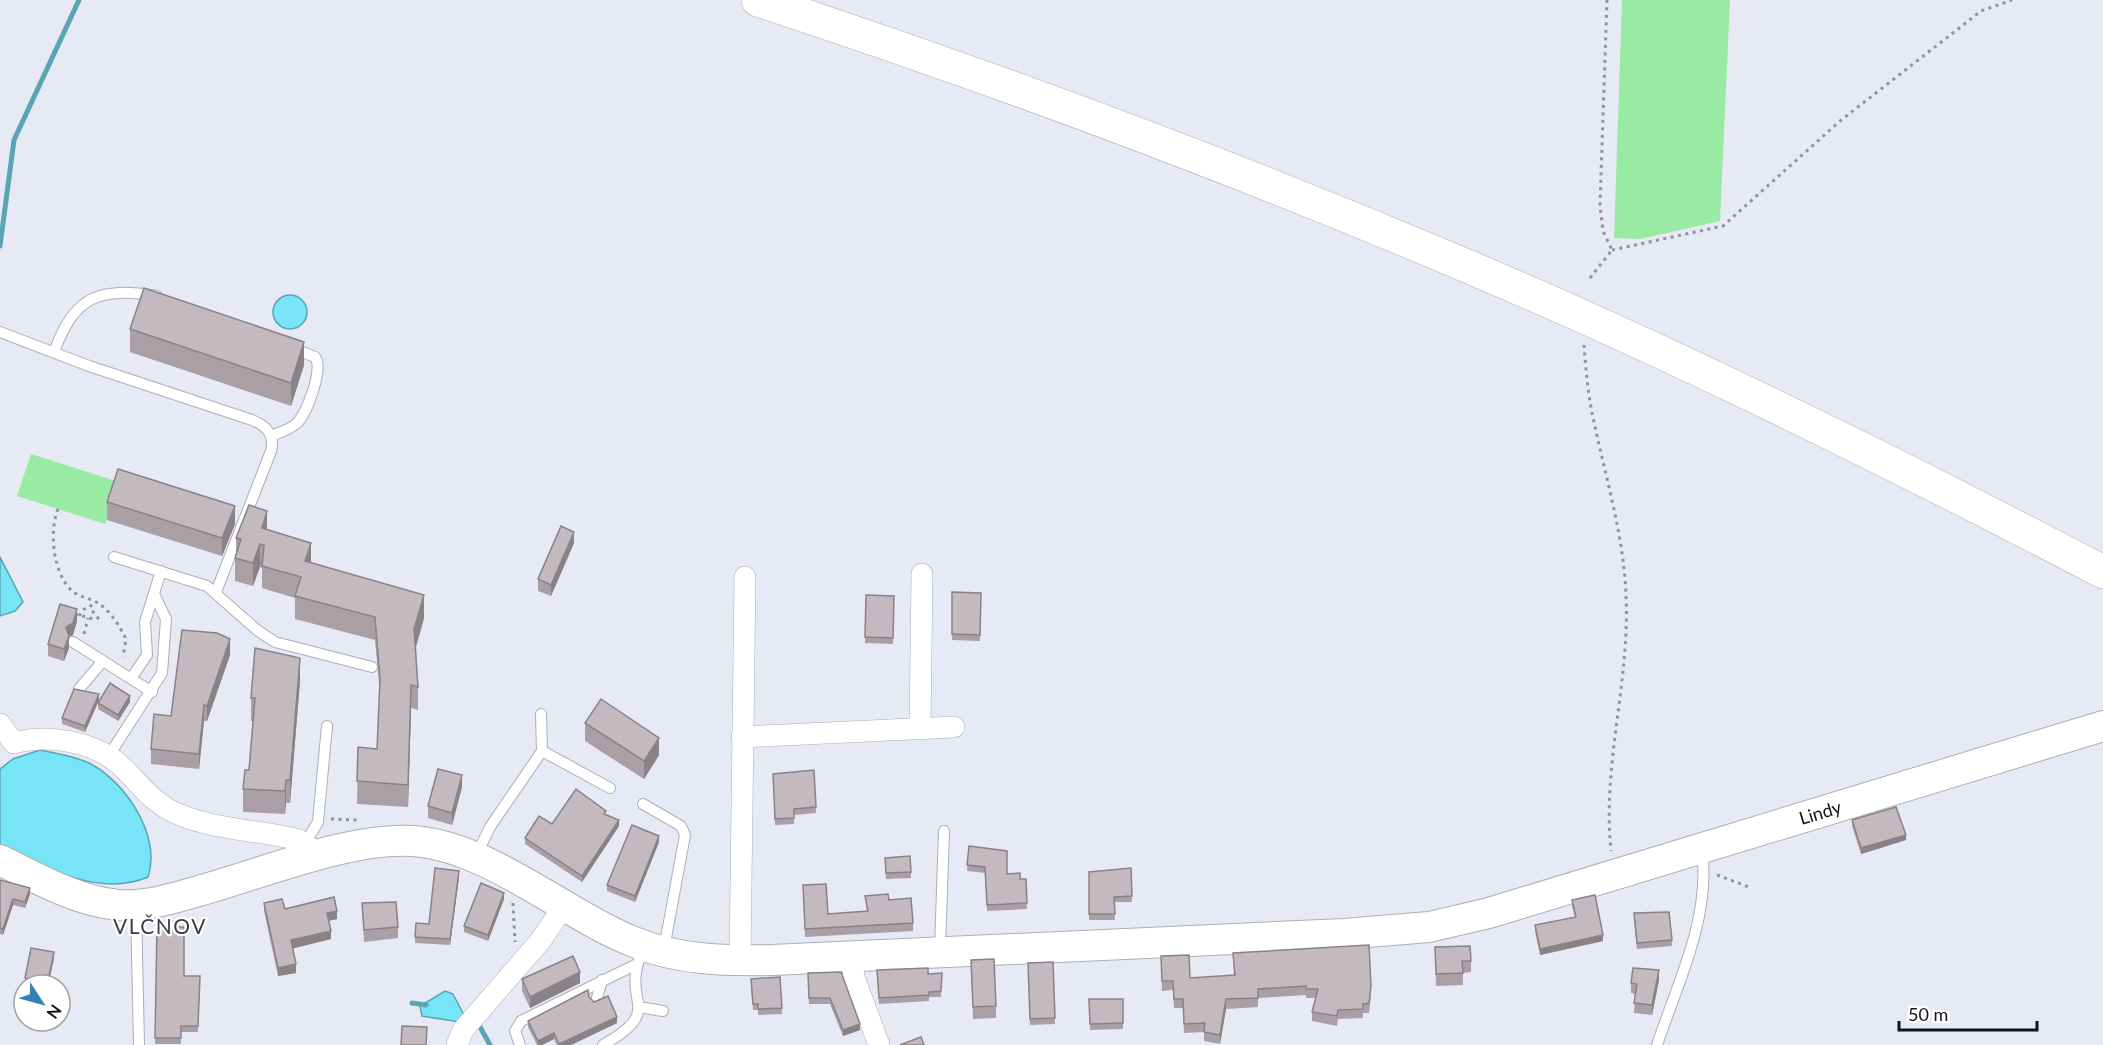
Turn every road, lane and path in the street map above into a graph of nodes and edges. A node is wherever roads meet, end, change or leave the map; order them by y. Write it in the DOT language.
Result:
graph roads {
  1 [pos="759,0"];
  2 [pos="1607,0"];
  3 [pos="2012,0"];
  4 [pos="1612,250"];
  5 [pos="1590,278"];
  6 [pos="166,299"];
  7 [pos="0,332"];
  8 [pos="276,342"];
  9 [pos="1584,345"];
  10 [pos="54,352"];
  11 [pos="272,435"];
  12 [pos="58,509"];
  13 [pos="114,557"];
  14 [pos="161,571"];
  15 [pos="2103,572"];
  16 [pos="922,574"];
  17 [pos="746,577"];
  18 [pos="216,592"];
  19 [pos="155,596"];
  20 [pos="93,601"];
  21 [pos="90,608"];
  22 [pos="72,613"];
  23 [pos="79,616"];
  24 [pos="73,642"];
  25 [pos="148,647"];
  26 [pos="164,649"];
  27 [pos="102,662"];
  28 [pos="372,667"];
  29 [pos="117,670"];
  30 [pos="132,677"];
  31 [pos="79,689"];
  32 [pos="152,692"];
  33 [pos="541,714"];
  34 [pos="0,724"];
  35 [pos="327,726"];
  36 [pos="2103,726"];
  37 [pos="954,727"];
  38 [pos="920,729"];
  39 [pos="742,737"];
  40 [pos="7,747"];
  41 [pos="542,751"];
  42 [pos="108,756"];
  43 [pos="610,788"];
  44 [pos="643,804"];
  45 [pos="944,831"];
  46 [pos="309,850"];
  47 [pos="475,858"];
  48 [pos="0,860"];
  49 [pos="1703,860"];
  50 [pos="1616,875"];
  51 [pos="1749,887"];
  52 [pos="135,905"];
  53 [pos="564,906"];
  54 [pos="940,953"];
  55 [pos="648,954"];
  56 [pos="851,957"];
  57 [pos="740,960"];
  58 [pos="602,980"];
  59 [pos="596,1001"];
  60 [pos="639,1007"];
  61 [pos="663,1011"];
  62 [pos="466,1029"];
  63 [pos="139,1045"];
  64 [pos="520,1045"];
  65 [pos="603,1045"];
  66 [pos="879,1045"];
  67 [pos="1657,1045"];
  1 -- 15 [label="main road"];
  2 -- 4 [label="path"];
  3 -- 4 [label="path"];
  4 -- 5 [label="path"];
  6 -- 10 [label="lane"];
  7 -- 10 [label="lane"];
  8 -- 11 [label="lane"];
  9 -- 50 [label="path"];
  10 -- 11 [label="lane"];
  11 -- 18 [label="lane"];
  12 -- 20 [label="path"];
  13 -- 14 [label="lane"];
  14 -- 18 [label="lane"];
  14 -- 19 [label="lane"];
  16 -- 38 [label="street"];
  17 -- 39 [label="street"];
  18 -- 28 [label="lane"];
  19 -- 25 [label="lane"];
  19 -- 26 [label="lane"];
  20 -- 21 [label="path"];
  20 -- 29 [label="path"];
  21 -- 23 [label="path"];
  21 -- 23 [label="path"];
  22 -- 23 [label="path"];
  24 -- 27 [label="lane"];
  25 -- 26 [label="lane"];
  25 -- 30 [label="lane"];
  26 -- 32 [label="lane"];
  27 -- 29 [label="lane"];
  27 -- 31 [label="lane"];
  29 -- 30 [label="lane"];
  30 -- 32 [label="lane"];
  32 -- 42 [label="lane"];
  33 -- 41 [label="lane"];
  34 -- 40 [label="street"];
  35 -- 46 [label="lane"];
  36 -- 49 [label="street, Lindy"];
  37 -- 38 [label="street"];
  38 -- 39 [label="street"];
  39 -- 57 [label="street"];
  40 -- 42 [label="street"];
  41 -- 43 [label="lane"];
  41 -- 47 [label="lane"];
  42 -- 46 [label="street"];
  44 -- 55 [label="lane"];
  45 -- 54 [label="lane"];
  46 -- 47 [label="street, Lindy"];
  46 -- 52 [label="street, Lindy"];
  47 -- 53 [label="street, Lindy"];
  48 -- 52 [label="street, Lindy"];
  49 -- 50 [label="street, Lindy"];
  49 -- 51 [label="path"];
  49 -- 67 [label="lane"];
  50 -- 54 [label="street, Lindy"];
  52 -- 63 [label="lane"];
  53 -- 55 [label="street, Lindy"];
  53 -- 62 [label="street"];
  54 -- 56 [label="street, Lindy"];
  55 -- 57 [label="street, Lindy"];
  55 -- 58 [label="lane"];
  55 -- 60 [label="lane"];
  56 -- 57 [label="street, Lindy"];
  56 -- 66 [label="street"];
  58 -- 59 [label="lane"];
  58 -- 64 [label="lane"];
  60 -- 61 [label="lane"];
  60 -- 65 [label="lane"];
}
